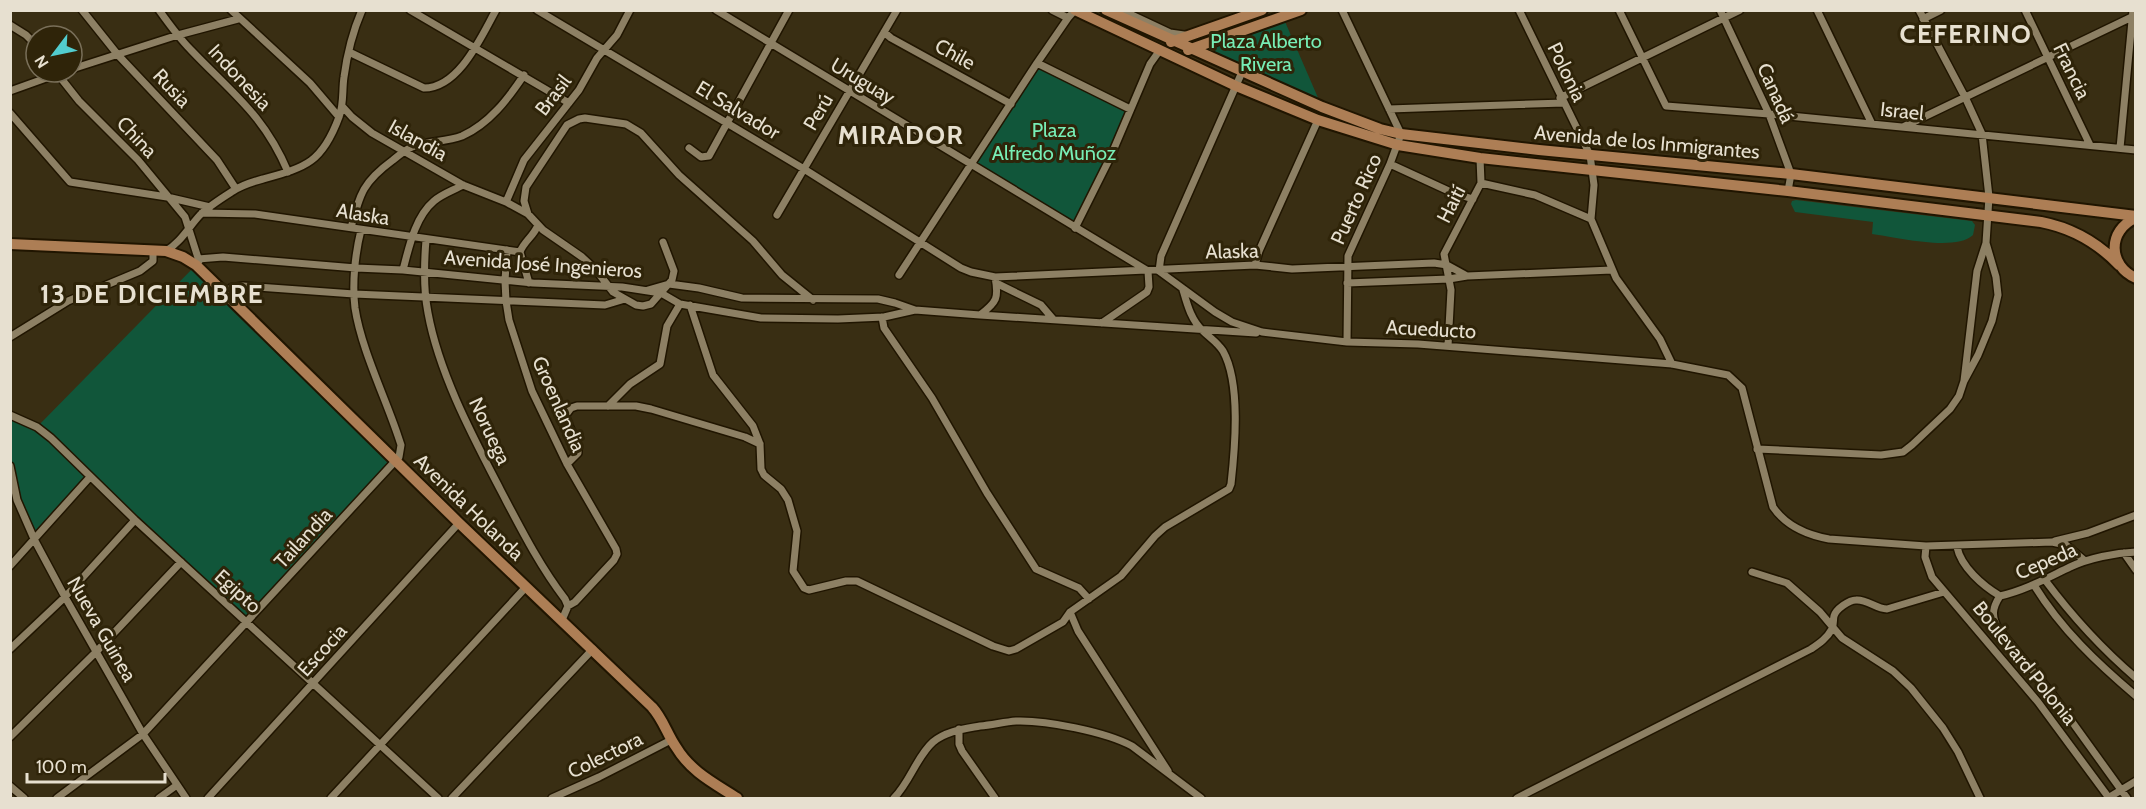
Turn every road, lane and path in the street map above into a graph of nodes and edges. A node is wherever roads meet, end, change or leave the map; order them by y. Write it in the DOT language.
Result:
graph roads {
  1 [pos="82,10"];
  2 [pos="159,10"];
  3 [pos="231,10"];
  4 [pos="362,10"];
  5 [pos="411,10"];
  6 [pos="496,10"];
  7 [pos="537,10"];
  8 [pos="630,10"];
  9 [pos="716,10"];
  10 [pos="789,10"];
  11 [pos="897,10"];
  12 [pos="1052,10"];
  13 [pos="1106,10"];
  14 [pos="1121,10"];
  15 [pos="1262,10"];
  16 [pos="1301,10"];
  17 [pos="1342,10"];
  18 [pos="1519,10"];
  19 [pos="1619,10"];
  20 [pos="1720,10"];
  21 [pos="1740,10"];
  22 [pos="1817,10"];
  23 [pos="1919,10"];
  24 [pos="1941,10"];
  25 [pos="2025,10"];
  26 [pos="1073,13"];
  27 [pos="1244,13"];
  28 [pos="2134,14"];
  29 [pos="238,19"];
  30 [pos="1724,19"];
  31 [pos="1923,19"];
  32 [pos="10,25"];
  33 [pos="884,32"];
  34 [pos="24,34"];
  35 [pos="1195,34"];
  36 [pos="178,35"];
  37 [pos="1172,41"];
  38 [pos="771,44"];
  39 [pos="475,47"];
  40 [pos="604,49"];
  41 [pos="1190,49"];
  42 [pos="1160,50"];
  43 [pos="350,52"];
  44 [pos="118,55"];
  45 [pos="1177,57"];
  46 [pos="2047,57"];
  47 [pos="1643,58"];
  48 [pos="1037,63"];
  49 [pos="84,65"];
  50 [pos="1242,72"];
  51 [pos="524,75"];
  52 [pos="2127,76"];
  53 [pos="2136,76"];
  54 [pos="29,84"];
  55 [pos="67,84"];
  56 [pos="1236,86"];
  57 [pos="10,91"];
  58 [pos="849,92"];
  59 [pos="1965,97"];
  60 [pos="1562,100"];
  61 [pos="569,103"];
  62 [pos="1011,104"];
  63 [pos="342,106"];
  64 [pos="1130,109"];
  65 [pos="1389,110"];
  66 [pos="10,113"];
  67 [pos="1769,114"];
  68 [pos="339,117"];
  69 [pos="1317,120"];
  70 [pos="728,123"];
  71 [pos="1872,124"];
  72 [pos="1901,128"];
  73 [pos="1401,134"];
  74 [pos="1982,134"];
  75 [pos="1398,145"];
  76 [pos="2090,145"];
  77 [pos="689,148"];
  78 [pos="2120,148"];
  79 [pos="2136,150"];
  80 [pos="404,151"];
  81 [pos="1590,155"];
  82 [pos="1480,158"];
  83 [pos="971,164"];
  84 [pos="1390,164"];
  85 [pos="804,169"];
  86 [pos="1592,170"];
  87 [pos="288,172"];
  88 [pos="1791,174"];
  89 [pos="1481,183"];
  90 [pos="463,185"];
  91 [pos="236,189"];
  92 [pos="1788,191"];
  93 [pos="167,197"];
  94 [pos="1989,197"];
  95 [pos="1473,199"];
  96 [pos="506,202"];
  97 [pos="210,207"];
  98 [pos="202,213"];
  99 [pos="528,214"];
  100 [pos="777,215"];
  101 [pos="1989,215"];
  102 [pos="2136,217"];
  103 [pos="1591,219"];
  104 [pos="538,225"];
  105 [pos="190,228"];
  106 [pos="351,228"];
  107 [pos="1075,228"];
  108 [pos="360,230"];
  109 [pos="412,238"];
  110 [pos="426,240"];
  111 [pos="663,242"];
  112 [pos="920,242"];
  113 [pos="1986,243"];
  114 [pos="10,244"];
  115 [pos="153,250"];
  116 [pos="507,250"];
  117 [pos="166,251"];
  118 [pos="520,252"];
  119 [pos="198,259"];
  120 [pos="1255,265"];
  121 [pos="1447,265"];
  122 [pos="2119,265"];
  123 [pos="1347,267"];
  124 [pos="356,268"];
  125 [pos="403,270"];
  126 [pos="1612,270"];
  127 [pos="1148,271"];
  128 [pos="1159,271"];
  129 [pos="204,273"];
  130 [pos="424,273"];
  131 [pos="899,275"];
  132 [pos="1467,276"];
  133 [pos="1449,279"];
  134 [pos="996,280"];
  135 [pos="2135,280"];
  136 [pos="505,281"];
  137 [pos="530,283"];
  138 [pos="1347,283"];
  139 [pos="669,284"];
  140 [pos="608,287"];
  141 [pos="647,290"];
  142 [pos="1183,290"];
  143 [pos="662,293"];
  144 [pos="226,294"];
  145 [pos="354,294"];
  146 [pos="425,297"];
  147 [pos="625,299"];
  148 [pos="506,300"];
  149 [pos="813,300"];
  150 [pos="680,304"];
  151 [pos="690,305"];
  152 [pos="915,310"];
  153 [pos="980,315"];
  154 [pos="882,317"];
  155 [pos="1053,319"];
  156 [pos="1102,323"];
  157 [pos="1202,331"];
  158 [pos="1269,334"];
  159 [pos="10,337"];
  160 [pos="1347,342"];
  161 [pos="1448,346"];
  162 [pos="1672,364"];
  163 [pos="1964,381"];
  164 [pos="608,406"];
  165 [pos="10,415"];
  166 [pos="760,444"];
  167 [pos="1757,449"];
  168 [pos="396,461"];
  169 [pos="567,464"];
  170 [pos="10,466"];
  171 [pos="90,477"];
  172 [pos="2136,515"];
  173 [pos="135,520"];
  174 [pos="459,523"];
  175 [pos="34,541"];
  176 [pos="2052,542"];
  177 [pos="1926,546"];
  178 [pos="1958,547"];
  179 [pos="2136,552"];
  180 [pos="2124,553"];
  181 [pos="2085,561"];
  182 [pos="181,562"];
  183 [pos="10,566"];
  184 [pos="2136,570"];
  185 [pos="1752,572"];
  186 [pos="2045,580"];
  187 [pos="2034,585"];
  188 [pos="526,586"];
  189 [pos="1944,592"];
  190 [pos="2000,596"];
  191 [pos="65,597"];
  192 [pos="1089,599"];
  193 [pos="568,606"];
  194 [pos="1071,612"];
  195 [pos="562,620"];
  196 [pos="248,622"];
  197 [pos="1833,628"];
  198 [pos="10,649"];
  199 [pos="593,650"];
  200 [pos="96,652"];
  201 [pos="2136,678"];
  202 [pos="314,683"];
  203 [pos="2136,696"];
  204 [pos="959,729"];
  205 [pos="143,734"];
  206 [pos="10,737"];
  207 [pos="671,740"];
  208 [pos="380,744"];
  209 [pos="1173,778"];
  210 [pos="2136,781"];
  211 [pos="177,785"];
  212 [pos="10,786"];
  213 [pos="2121,790"];
  214 [pos="24,798"];
  215 [pos="57,798"];
  216 [pos="159,798"];
  217 [pos="186,798"];
  218 [pos="208,798"];
  219 [pos="331,798"];
  220 [pos="438,798"];
  221 [pos="452,798"];
  222 [pos="552,798"];
  223 [pos="737,798"];
  224 [pos="894,798"];
  225 [pos="995,798"];
  226 [pos="1201,798"];
  227 [pos="1517,798"];
  228 [pos="1980,798"];
  229 [pos="2108,798"];
  230 [pos="2127,798"];
  1 -- 44 [label="street, Rusia"];
  2 -- 36 [label="street, Indonesia"];
  3 -- 29 [label="street"];
  4 -- 43 [label="street"];
  5 -- 39 [label="street"];
  6 -- 39 [label="street"];
  7 -- 40 [label="street, El Salvador"];
  8 -- 40 [label="street, Brasil"];
  9 -- 38 [label="street, Uruguay"];
  10 -- 38 [label="street"];
  11 -- 33 [label="street, Perú"];
  12 -- 26 [label="street"];
  13 -- 37 [label="street, Avenida de los Inmigrantes"];
  14 -- 35 [label="street"];
  15 -- 27 [label="street"];
  16 -- 41 [label="street"];
  17 -- 65 [label="street"];
  18 -- 60 [label="street, Polonia"];
  19 -- 47 [label="street"];
  20 -- 30 [label="street, Canadá"];
  21 -- 30 [label="street"];
  22 -- 71 [label="street"];
  23 -- 31 [label="street"];
  24 -- 31 [label="street"];
  25 -- 46 [label="street, Francia"];
  26 -- 42 [label="street, Avenida de los Inmigrantes"];
  26 -- 48 [label="street"];
  27 -- 35 [label="street"];
  28 -- 46 [label="street"];
  28 -- 52 [label="street"];
  29 -- 36 [label="street"];
  29 -- 68 [label="street"];
  30 -- 47 [label="street"];
  30 -- 67 [label="street, Canadá"];
  31 -- 59 [label="street"];
  32 -- 34 [label="street"];
  33 -- 58 [label="street, Perú"];
  33 -- 62 [label="street, Chile"];
  35 -- 37 [label="street"];
  36 -- 44 [label="street"];
  36 -- 87 [label="street, Indonesia"];
  37 -- 41 [label="street, Avenida de los Inmigrantes"];
  37 -- 42 [label="street"];
  38 -- 58 [label="street, Uruguay"];
  38 -- 70 [label="street"];
  39 -- 43 [label="street"];
  39 -- 51 [label="street"];
  40 -- 61 [label="street, Brasil"];
  40 -- 70 [label="street, El Salvador"];
  41 -- 45 [label="street"];
  41 -- 50 [label="street, Avenida de los Inmigrantes"];
  42 -- 45 [label="street, Avenida de los Inmigrantes"];
  42 -- 64 [label="street"];
  43 -- 63 [label="street"];
  44 -- 49 [label="street"];
  44 -- 91 [label="street, Rusia"];
  45 -- 56 [label="street, Avenida de los Inmigrantes"];
  46 -- 59 [label="street"];
  46 -- 76 [label="street, Francia"];
  47 -- 60 [label="street"];
  47 -- 67 [label="street, Israel"];
  48 -- 62 [label="street"];
  48 -- 64 [label="street"];
  50 -- 56 [label="street"];
  50 -- 73 [label="street, Avenida de los Inmigrantes"];
  51 -- 61 [label="street"];
  51 -- 80 [label="street"];
  52 -- 53 [label="street"];
  52 -- 78 [label="street"];
  54 -- 57 [label="street"];
  55 -- 93 [label="street, China"];
  56 -- 69 [label="street, Avenida de los Inmigrantes"];
  56 -- 128 [label="street"];
  58 -- 83 [label="street, Uruguay"];
  58 -- 85 [label="street, Perú"];
  59 -- 72 [label="street"];
  59 -- 74 [label="street"];
  60 -- 65 [label="street"];
  60 -- 81 [label="street, Polonia"];
  61 -- 96 [label="street, Brasil"];
  62 -- 83 [label="street"];
  63 -- 68 [label="street"];
  63 -- 80 [label="street, Islandia"];
  64 -- 107 [label="street"];
  65 -- 73 [label="street"];
  66 -- 93 [label="street"];
  67 -- 71 [label="street, Israel"];
  67 -- 88 [label="street, Canadá"];
  68 -- 87 [label="street"];
  69 -- 75 [label="street, Avenida de los Inmigrantes"];
  69 -- 120 [label="street"];
  70 -- 77 [label="street"];
  70 -- 85 [label="street, El Salvador"];
  71 -- 72 [label="street, Israel"];
  72 -- 74 [label="street, Israel"];
  73 -- 75 [label="street, Puerto Rico"];
  73 -- 81 [label="street, Avenida de los Inmigrantes"];
  74 -- 76 [label="street, Israel"];
  74 -- 94 [label="street"];
  75 -- 82 [label="street, Avenida de los Inmigrantes"];
  75 -- 84 [label="street, Puerto Rico"];
  76 -- 78 [label="street, Israel"];
  78 -- 79 [label="street, Israel"];
  80 -- 90 [label="street, Islandia"];
  80 -- 106 [label="street"];
  81 -- 86 [label="street, Polonia"];
  81 -- 88 [label="street, Avenida de los Inmigrantes"];
  82 -- 86 [label="street, Avenida de los Inmigrantes"];
  82 -- 89 [label="street, Haití"];
  83 -- 107 [label="street, Uruguay"];
  83 -- 112 [label="street"];
  84 -- 95 [label="street"];
  84 -- 123 [label="street, Puerto Rico"];
  85 -- 100 [label="street, Perú"];
  85 -- 112 [label="street, El Salvador"];
  86 -- 92 [label="street, Avenida de los Inmigrantes"];
  86 -- 103 [label="street, Polonia"];
  87 -- 91 [label="street"];
  88 -- 92 [label="street"];
  88 -- 94 [label="street, Avenida de los Inmigrantes"];
  89 -- 95 [label="street, Haití"];
  89 -- 103 [label="street"];
  90 -- 96 [label="street, Islandia"];
  90 -- 109 [label="street"];
  91 -- 97 [label="street"];
  92 -- 101 [label="street, Avenida de los Inmigrantes"];
  93 -- 97 [label="street"];
  93 -- 105 [label="street, China"];
  94 -- 101 [label="street"];
  94 -- 102 [label="street, Avenida de los Inmigrantes"];
  95 -- 121 [label="street, Haití"];
  96 -- 99 [label="street, Islandia"];
  97 -- 98 [label="street"];
  98 -- 105 [label="street"];
  98 -- 106 [label="street, Alaska"];
  99 -- 104 [label="street, Islandia"];
  99 -- 149 [label="street"];
  101 -- 113 [label="street"];
  101 -- 122 [label="street, Avenida de los Inmigrantes"];
  102 -- 122 [label="street"];
  103 -- 126 [label="street"];
  104 -- 118 [label="street"];
  104 -- 140 [label="street, Islandia"];
  105 -- 117 [label="street"];
  105 -- 119 [label="street"];
  106 -- 108 [label="street, Alaska"];
  107 -- 127 [label="street, Uruguay"];
  108 -- 109 [label="street, Alaska"];
  108 -- 124 [label="street"];
  109 -- 110 [label="street, Alaska"];
  109 -- 125 [label="street"];
  110 -- 116 [label="street, Alaska"];
  110 -- 130 [label="street, Noruega"];
  111 -- 139 [label="street"];
  112 -- 131 [label="street"];
  112 -- 134 [label="street, El Salvador"];
  113 -- 163 [label="street"];
  113 -- 163 [label="street"];
  114 -- 115 [label="street"];
  115 -- 117 [label="street"];
  115 -- 159 [label="street"];
  116 -- 118 [label="street, Alaska"];
  116 -- 136 [label="street, Groenlandia"];
  117 -- 129 [label="street, Avenida Holanda"];
  118 -- 137 [label="street"];
  119 -- 124 [label="street, Avenida José Ingenieros"];
  119 -- 129 [label="street"];
  120 -- 123 [label="street, Alaska"];
  120 -- 128 [label="street, Alaska"];
  121 -- 123 [label="street, Alaska"];
  121 -- 132 [label="street, Alaska"];
  121 -- 133 [label="street, Haití"];
  122 -- 135 [label="street, Avenida de los Inmigrantes"];
  123 -- 138 [label="street, Puerto Rico"];
  124 -- 125 [label="street, Avenida José Ingenieros"];
  124 -- 145 [label="street"];
  125 -- 130 [label="street, Avenida José Ingenieros"];
  126 -- 132 [label="street"];
  126 -- 162 [label="street"];
  127 -- 128 [label="street, Alaska"];
  127 -- 134 [label="street, Alaska"];
  127 -- 156 [label="street"];
  128 -- 142 [label="street, Acueducto"];
  129 -- 144 [label="street, Avenida Holanda"];
  130 -- 136 [label="street, Avenida José Ingenieros"];
  130 -- 146 [label="street, Noruega"];
  132 -- 133 [label="street"];
  133 -- 138 [label="street"];
  133 -- 161 [label="street, Haití"];
  134 -- 153 [label="street"];
  134 -- 155 [label="street"];
  136 -- 137 [label="street, Avenida José Ingenieros"];
  136 -- 148 [label="street, Groenlandia"];
  137 -- 140 [label="street, Avenida José Ingenieros"];
  138 -- 160 [label="street, Puerto Rico"];
  139 -- 141 [label="street"];
  139 -- 143 [label="street"];
  139 -- 149 [label="street"];
  140 -- 141 [label="street, Avenida José Ingenieros"];
  140 -- 147 [label="street, Islandia"];
  141 -- 143 [label="street, Avenida José Ingenieros"];
  142 -- 157 [label="street"];
  142 -- 158 [label="street, Acueducto"];
  143 -- 147 [label="street"];
  143 -- 150 [label="street, Avenida José Ingenieros"];
  144 -- 145 [label="street"];
  144 -- 168 [label="street, Avenida Holanda"];
  145 -- 146 [label="street"];
  145 -- 168 [label="street"];
  146 -- 148 [label="street"];
  146 -- 193 [label="street, Noruega"];
  147 -- 148 [label="street"];
  148 -- 169 [label="street, Groenlandia"];
  149 -- 152 [label="street"];
  150 -- 151 [label="street, Avenida José Ingenieros"];
  150 -- 164 [label="street"];
  151 -- 154 [label="street, Avenida José Ingenieros"];
  151 -- 166 [label="street"];
  152 -- 153 [label="street, Avenida José Ingenieros"];
  152 -- 154 [label="street, Avenida José Ingenieros"];
  153 -- 155 [label="street, Avenida José Ingenieros"];
  154 -- 192 [label="street"];
  155 -- 156 [label="street, Avenida José Ingenieros"];
  156 -- 157 [label="street, Avenida José Ingenieros"];
  157 -- 158 [label="street, Avenida José Ingenieros"];
  157 -- 192 [label="street"];
  158 -- 160 [label="street, Acueducto"];
  160 -- 161 [label="street, Acueducto"];
  161 -- 162 [label="street, Acueducto"];
  162 -- 167 [label="street, Acueducto"];
  163 -- 167 [label="street"];
  164 -- 166 [label="street"];
  164 -- 169 [label="street"];
  165 -- 171 [label="street, Egipto"];
  166 -- 194 [label="street"];
  167 -- 177 [label="street"];
  168 -- 174 [label="street, Avenida Holanda"];
  168 -- 196 [label="street, Tailandia"];
  169 -- 193 [label="street, Groenlandia"];
  170 -- 175 [label="street, Nueva Guinea"];
  171 -- 173 [label="street, Egipto"];
  171 -- 175 [label="street"];
  172 -- 176 [label="street"];
  173 -- 182 [label="street, Egipto"];
  173 -- 191 [label="street"];
  174 -- 188 [label="street, Avenida Holanda"];
  174 -- 202 [label="street, Escocia"];
  175 -- 183 [label="street"];
  175 -- 191 [label="street, Nueva Guinea"];
  176 -- 178 [label="street"];
  176 -- 181 [label="street"];
  177 -- 178 [label="street"];
  177 -- 189 [label="street, Boulevard Polonia"];
  178 -- 190 [label="street, Cepeda"];
  179 -- 180 [label="street, Cepeda"];
  180 -- 181 [label="street, Cepeda"];
  180 -- 184 [label="street"];
  181 -- 186 [label="street, Cepeda"];
  182 -- 196 [label="street, Egipto"];
  182 -- 200 [label="street"];
  185 -- 197 [label="street"];
  186 -- 187 [label="street, Cepeda"];
  186 -- 201 [label="street"];
  187 -- 190 [label="street, Cepeda"];
  187 -- 203 [label="street"];
  188 -- 195 [label="street, Avenida Holanda"];
  188 -- 208 [label="street"];
  189 -- 197 [label="street"];
  189 -- 229 [label="street, Boulevard Polonia"];
  190 -- 213 [label="street, Boulevard Polonia"];
  191 -- 198 [label="street"];
  191 -- 200 [label="street, Nueva Guinea"];
  192 -- 194 [label="street"];
  193 -- 195 [label="street"];
  194 -- 209 [label="street"];
  195 -- 199 [label="street, Avenida Holanda"];
  196 -- 202 [label="street, Egipto"];
  196 -- 205 [label="street, Tailandia"];
  197 -- 227 [label="street"];
  197 -- 228 [label="street"];
  199 -- 207 [label="street, Avenida Holanda"];
  199 -- 221 [label="street"];
  200 -- 205 [label="street, Nueva Guinea"];
  200 -- 206 [label="street"];
  202 -- 208 [label="street, Egipto"];
  202 -- 218 [label="street, Escocia"];
  204 -- 209 [label="street"];
  204 -- 224 [label="street"];
  204 -- 225 [label="street"];
  205 -- 211 [label="street, Nueva Guinea"];
  205 -- 215 [label="street, Tailandia"];
  207 -- 222 [label="street, Colectora"];
  207 -- 223 [label="street, Avenida Holanda"];
  208 -- 219 [label="street"];
  208 -- 220 [label="street, Egipto"];
  209 -- 226 [label="street"];
  210 -- 213 [label="street"];
  211 -- 216 [label="street"];
  211 -- 217 [label="street, Nueva Guinea"];
  212 -- 214 [label="street"];
  213 -- 229 [label="street"];
  213 -- 230 [label="street, Boulevard Polonia"];
}
